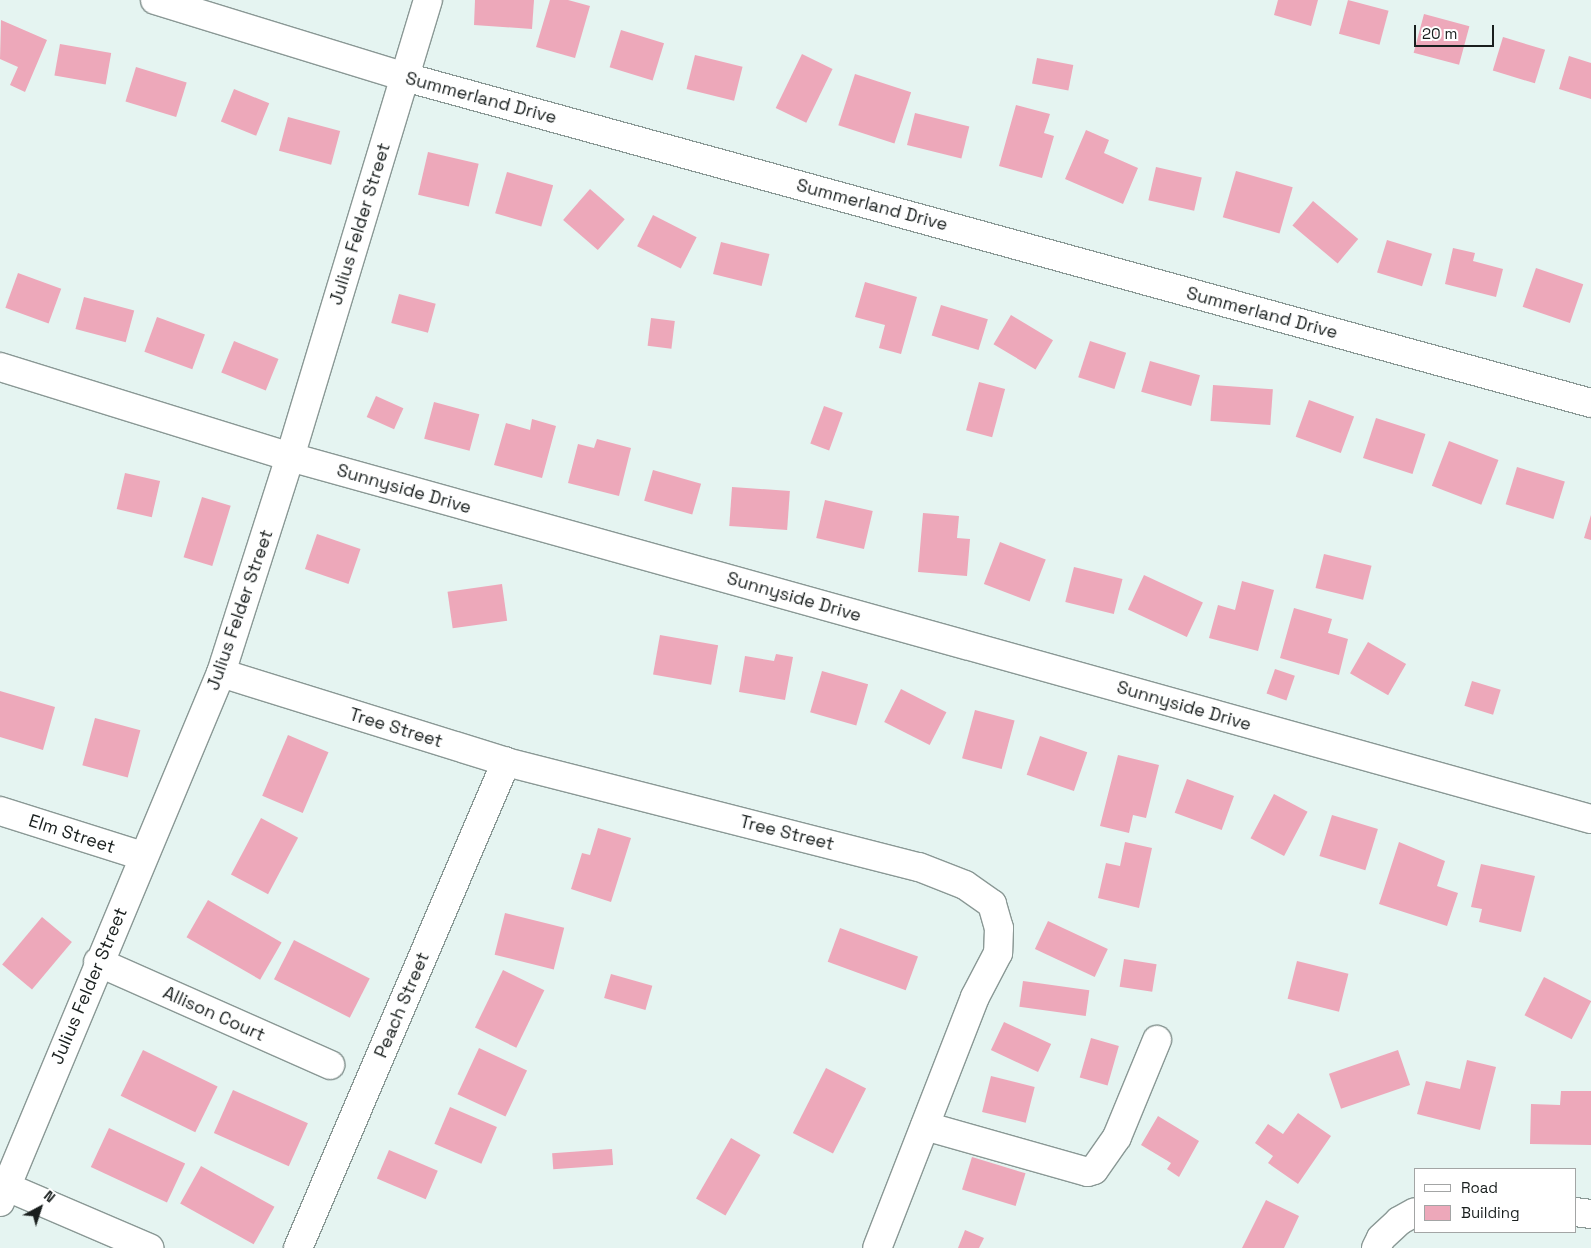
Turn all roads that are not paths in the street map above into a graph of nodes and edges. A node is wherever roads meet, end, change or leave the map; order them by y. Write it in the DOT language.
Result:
graph roads {
  1 [pos="155,0"];
  2 [pos="428,0"];
  3 [pos="405,77"];
  4 [pos="0,367"];
  5 [pos="1591,403"];
  6 [pos="290,457"];
  7 [pos="221,673"];
  8 [pos="506,762"];
  9 [pos="0,811"];
  10 [pos="1591,819"];
  11 [pos="143,856"];
  12 [pos="98,962"];
  13 [pos="1157,1040"];
  14 [pos="330,1065"];
  15 [pos="925,1126"];
  16 [pos="3,1194"];
  17 [pos="1576,1212"];
  18 [pos="1414,1213"];
  19 [pos="1591,1214"];
  20 [pos="149,1248"];
  21 [pos="298,1248"];
  22 [pos="877,1248"];
  23 [pos="1376,1248"];
  1 -- 3 [label="street, Summerland Drive"];
  2 -- 3 [label="street, Julius Felder Street"];
  3 -- 5 [label="street, Summerland Drive"];
  3 -- 6 [label="street, Julius Felder Street"];
  4 -- 6 [label="street, Sunnyside Drive"];
  6 -- 7 [label="street, Julius Felder Street"];
  6 -- 10 [label="street, Sunnyside Drive"];
  7 -- 8 [label="street, Tree Street"];
  7 -- 11 [label="street, Julius Felder Street"];
  8 -- 15 [label="street, Tree Street"];
  8 -- 21 [label="street, Peach Street"];
  9 -- 11 [label="street, Elm Street"];
  11 -- 12 [label="street, Julius Felder Street"];
  12 -- 14 [label="street, Allison Court"];
  12 -- 16 [label="street, Julius Felder Street"];
  13 -- 15 [label="street"];
  15 -- 22 [label="street, Tree Street"];
  16 -- 20 [label="street"];
  17 -- 19 [label="street"];
  18 -- 23 [label="street"];
}
